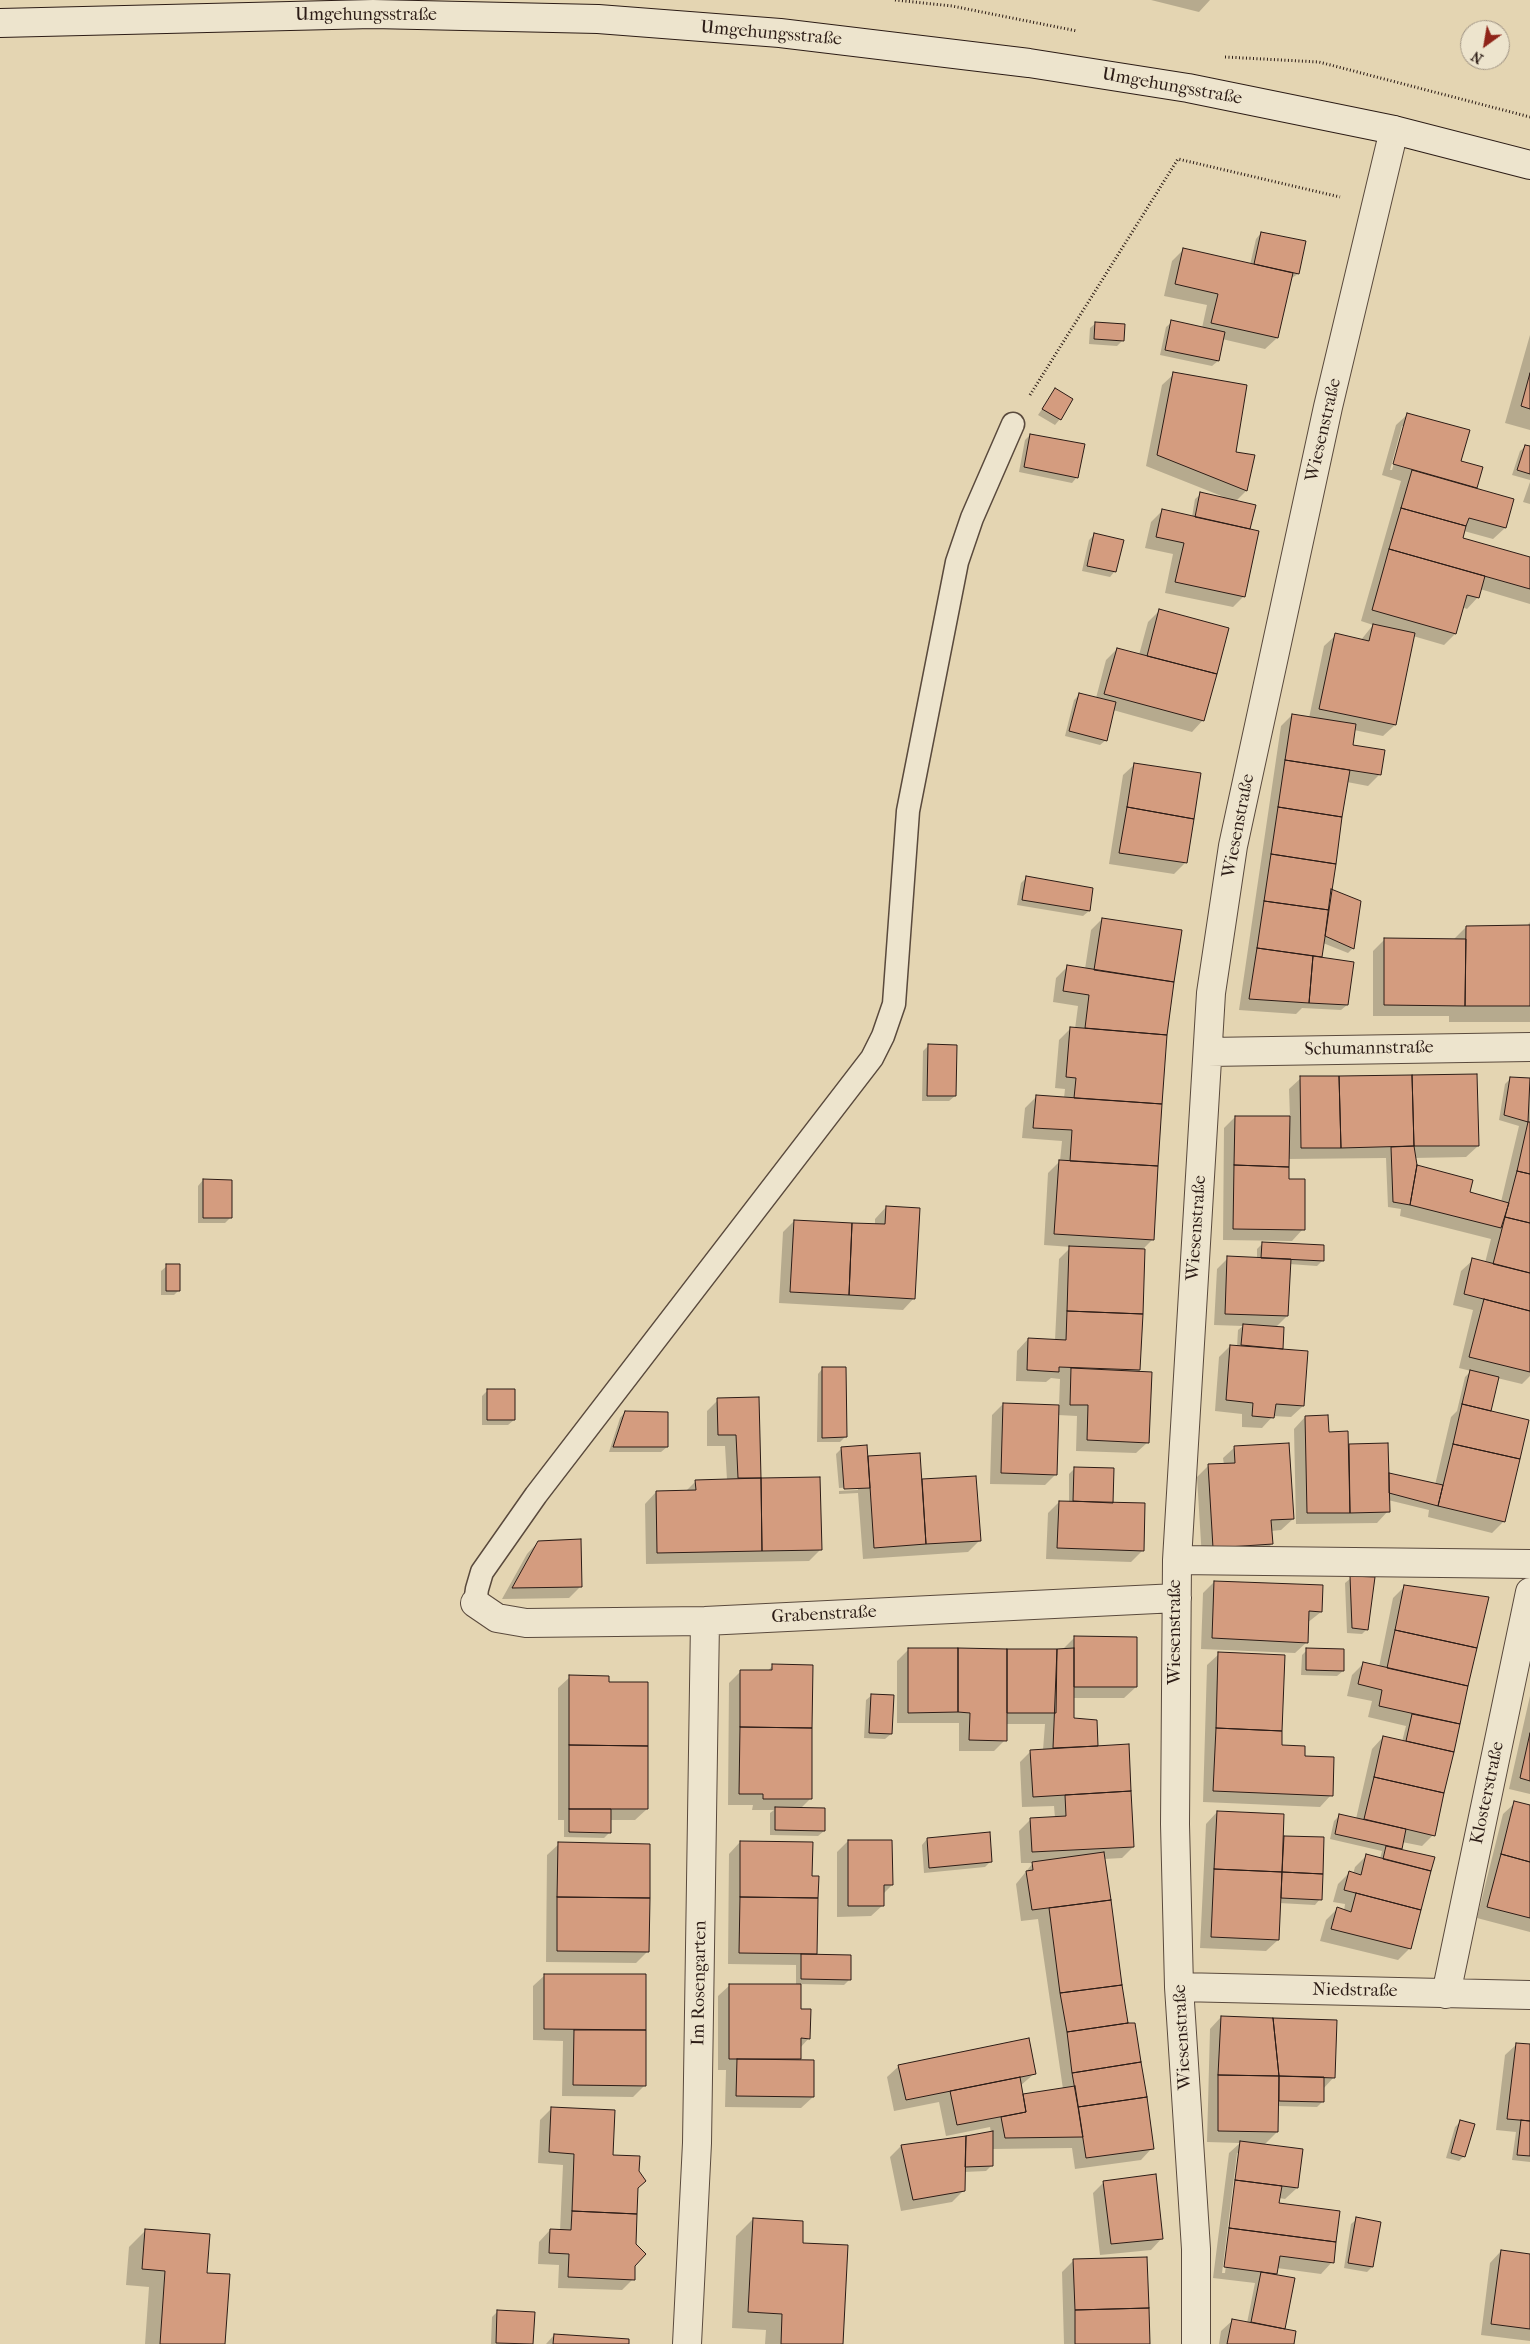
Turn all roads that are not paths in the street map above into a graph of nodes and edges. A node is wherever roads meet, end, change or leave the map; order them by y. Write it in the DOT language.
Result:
graph roads {
  1 [pos="0,24"];
  2 [pos="1394,130"];
  3 [pos="1530,165"];
  4 [pos="1013,424"];
  5 [pos="1530,1047"];
  6 [pos="1208,1052"];
  7 [pos="1176,1560"];
  8 [pos="1530,1564"];
  9 [pos="1530,1592"];
  10 [pos="1176,1598"];
  11 [pos="476,1603"];
  12 [pos="706,1621"];
  13 [pos="1179,1987"];
  14 [pos="1446,1994"];
  15 [pos="1530,1995"];
  16 [pos="687,2344"];
  17 [pos="1196,2344"];
  1 -- 2 [label="street, Umgehungsstraße"];
  2 -- 3 [label="street, Umgehungsstraße"];
  2 -- 6 [label="street, Wiesenstraße"];
  4 -- 11 [label="lane"];
  5 -- 6 [label="street, Schumannstraße"];
  6 -- 7 [label="street, Wiesenstraße"];
  7 -- 8 [label="street"];
  7 -- 10 [label="street, Wiesenstraße"];
  9 -- 14 [label="street, Klosterstraße"];
  10 -- 12 [label="street, Grabenstraße"];
  10 -- 13 [label="street, Wiesenstraße"];
  11 -- 12 [label="street, Grabenstraße"];
  12 -- 16 [label="street, Im Rosengarten"];
  13 -- 14 [label="street, Niedstraße"];
  13 -- 17 [label="street, Wiesenstraße"];
  14 -- 15 [label="street, Niedstraße"];
}
